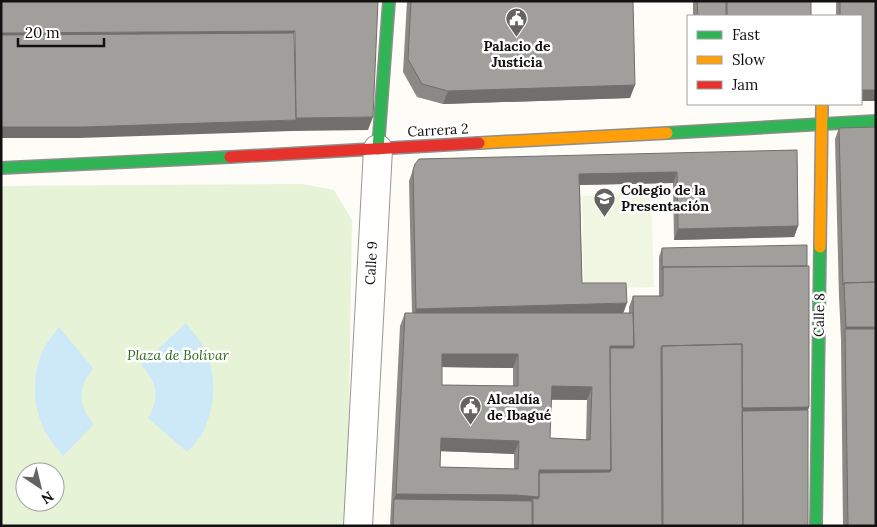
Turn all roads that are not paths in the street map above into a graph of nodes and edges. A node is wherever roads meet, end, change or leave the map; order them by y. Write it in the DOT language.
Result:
graph roads {
  1 [pos="388,1"];
  2 [pos="822,1"];
  3 [pos="822,15"];
  4 [pos="822,105"];
  5 [pos="876,121"];
  6 [pos="822,123"];
  7 [pos="378,149"];
  8 [pos="1,168"];
  9 [pos="358,526"];
  10 [pos="816,526"];
  1 -- 7 [label="main road, Calle 9"];
  2 -- 3 [label="street"];
  4 -- 6 [label="main road, Calle 8"];
  5 -- 6 [label="main road, Carrera 2"];
  6 -- 7 [label="main road, Carrera 2"];
  6 -- 10 [label="main road, Calle 8"];
  7 -- 8 [label="main road, Carrera 2"];
  7 -- 9 [label="street, Calle 9"];
}
